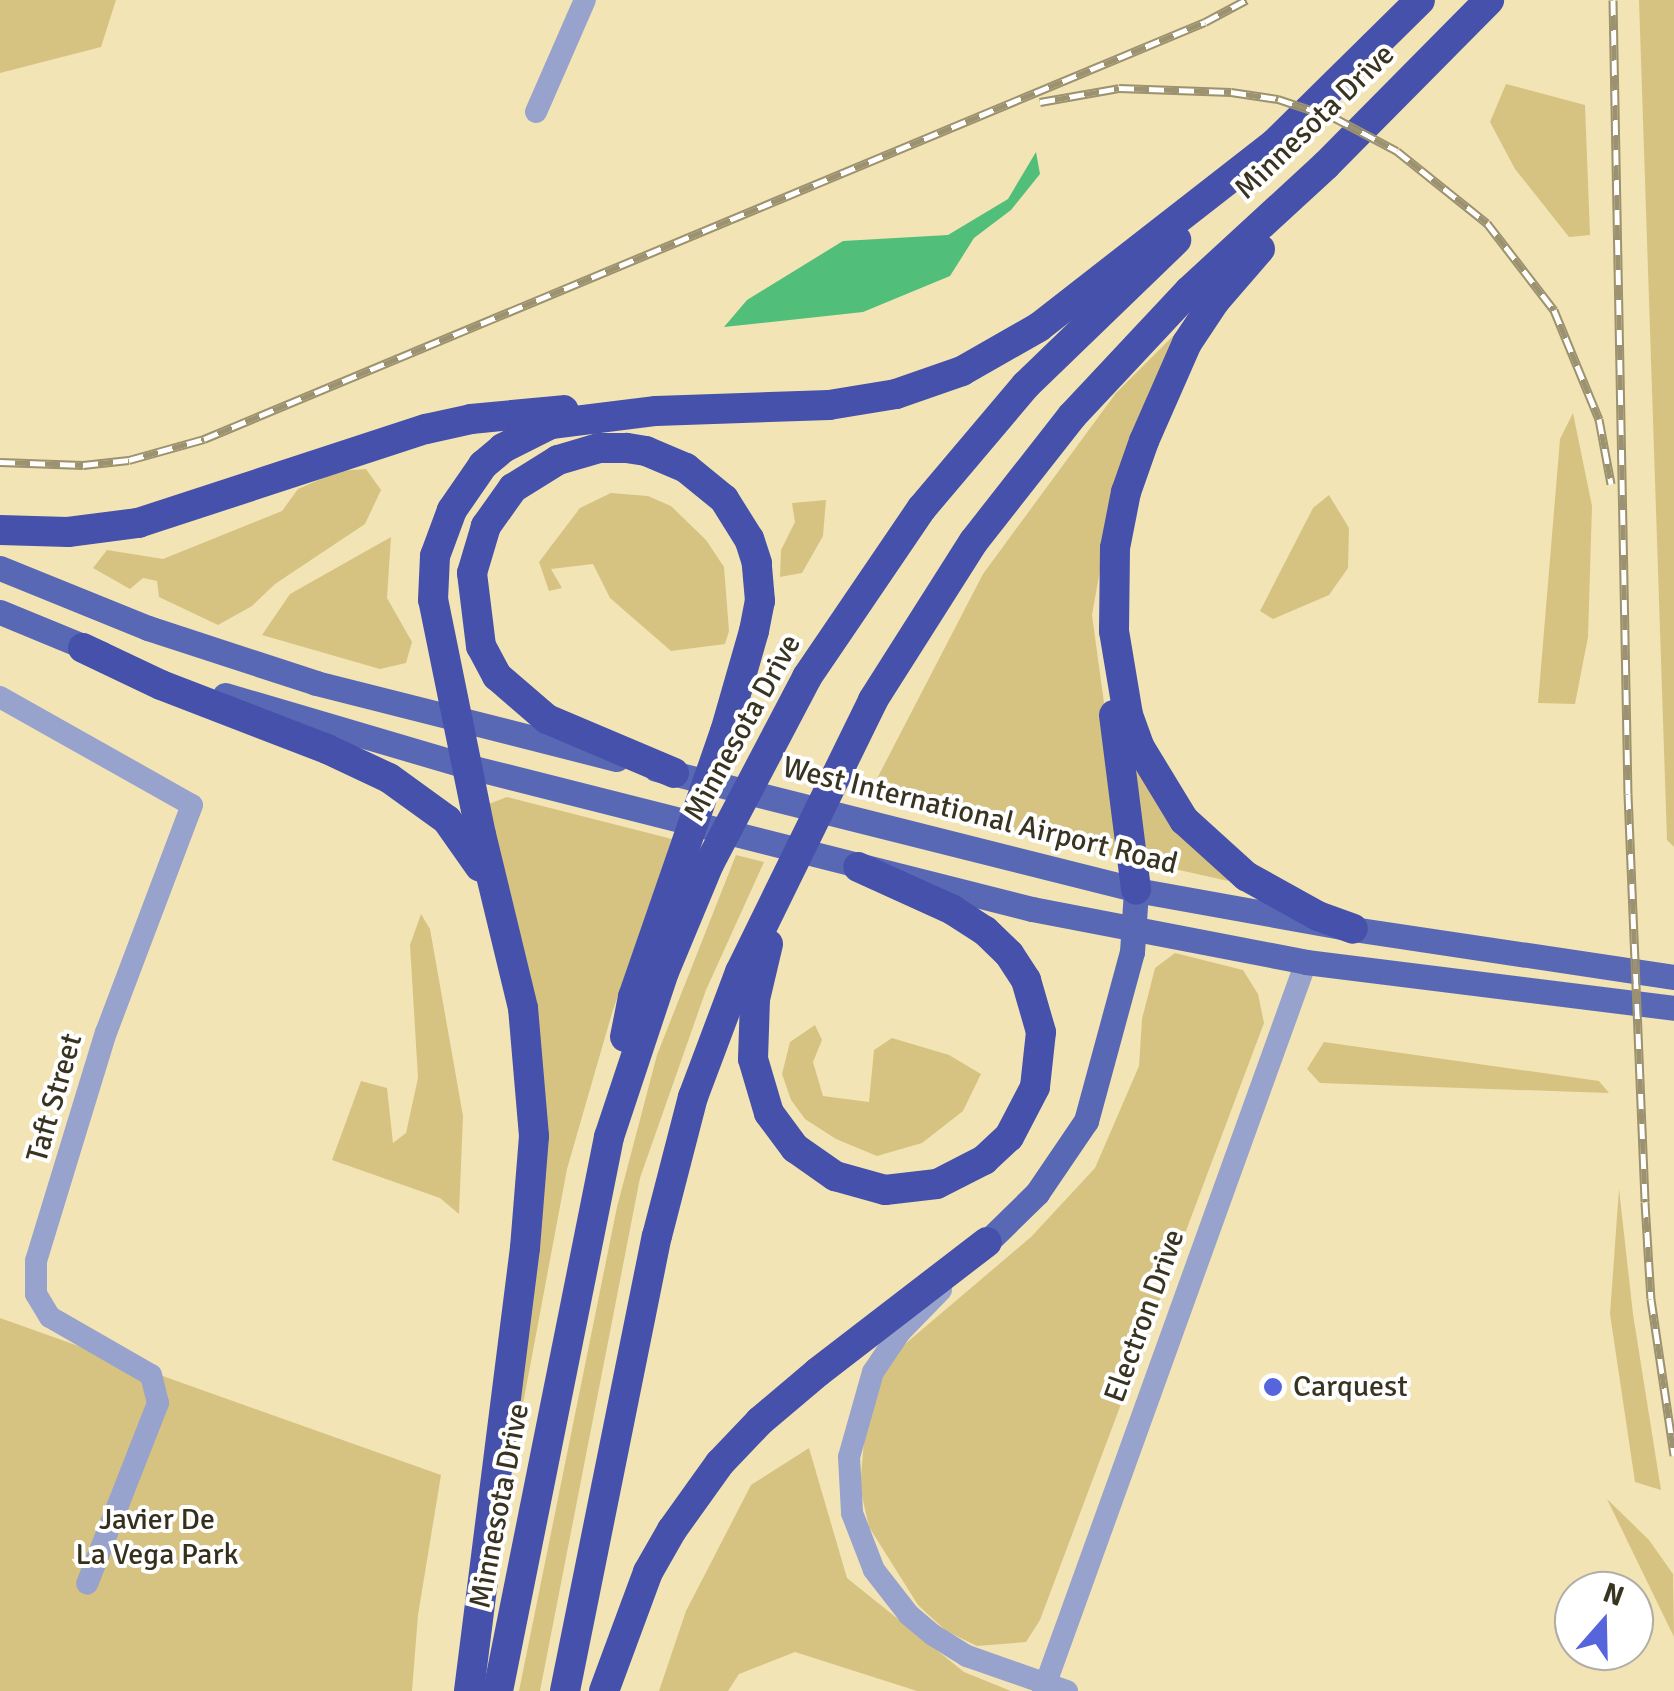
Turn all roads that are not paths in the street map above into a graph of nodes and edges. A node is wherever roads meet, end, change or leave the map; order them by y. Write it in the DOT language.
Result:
graph roads {
  1 [pos="585,0"];
  2 [pos="1420,0"];
  3 [pos="1489,0"];
  4 [pos="536,112"];
  5 [pos="1274,144"];
  6 [pos="1326,165"];
  7 [pos="656,412"];
  8 [pos="0,530"];
  9 [pos="0,568"];
  10 [pos="1114,575"];
  11 [pos="0,612"];
  12 [pos="84,648"];
  13 [pos="0,698"];
  14 [pos="459,722"];
  15 [pos="470,768"];
  16 [pos="674,773"];
  17 [pos="791,862"];
  18 [pos="858,867"];
  19 [pos="1136,890"];
  20 [pos="501,918"];
  21 [pos="1353,929"];
  22 [pos="1136,931"];
  23 [pos="1306,962"];
  24 [pos="1674,977"];
  25 [pos="1674,1008"];
  26 [pos="616,1111"];
  27 [pos="988,1242"];
  28 [pos="87,1584"];
  29 [pos="1052,1688"];
  30 [pos="468,1691"];
  31 [pos="498,1691"];
  32 [pos="565,1691"];
  33 [pos="604,1691"];
  1 -- 4 [label="street"];
  2 -- 5 [label="highway, Minnesota Drive"];
  3 -- 6 [label="highway, Minnesota Drive"];
  5 -- 7 [label="highway"];
  5 -- 26 [label="highway, Minnesota Drive"];
  6 -- 10 [label="highway"];
  6 -- 17 [label="highway, Minnesota Drive"];
  7 -- 8 [label="highway"];
  7 -- 14 [label="highway"];
  9 -- 14 [label="main road, West International Airport Road"];
  10 -- 19 [label="highway"];
  10 -- 21 [label="highway"];
  11 -- 12 [label="main road"];
  12 -- 15 [label="main road"];
  12 -- 20 [label="highway"];
  13 -- 28 [label="street, Taft Street"];
  14 -- 15 [label="highway"];
  14 -- 16 [label="main road, West International Airport Road"];
  15 -- 18 [label="main road"];
  15 -- 20 [label="highway"];
  16 -- 19 [label="main road, West International Airport Road"];
  16 -- 26 [label="highway"];
  17 -- 18 [label="highway"];
  17 -- 32 [label="highway, Minnesota Drive"];
  18 -- 22 [label="main road"];
  19 -- 21 [label="main road, West International Airport Road"];
  19 -- 22 [label="main road"];
  20 -- 30 [label="highway"];
  21 -- 23 [label="main road"];
  21 -- 24 [label="main road, West International Airport Road"];
  22 -- 23 [label="main road"];
  22 -- 27 [label="main road"];
  23 -- 25 [label="main road"];
  23 -- 29 [label="street, Electron Drive"];
  26 -- 31 [label="highway, Minnesota Drive"];
  27 -- 29 [label="street"];
  27 -- 33 [label="highway"];
}
